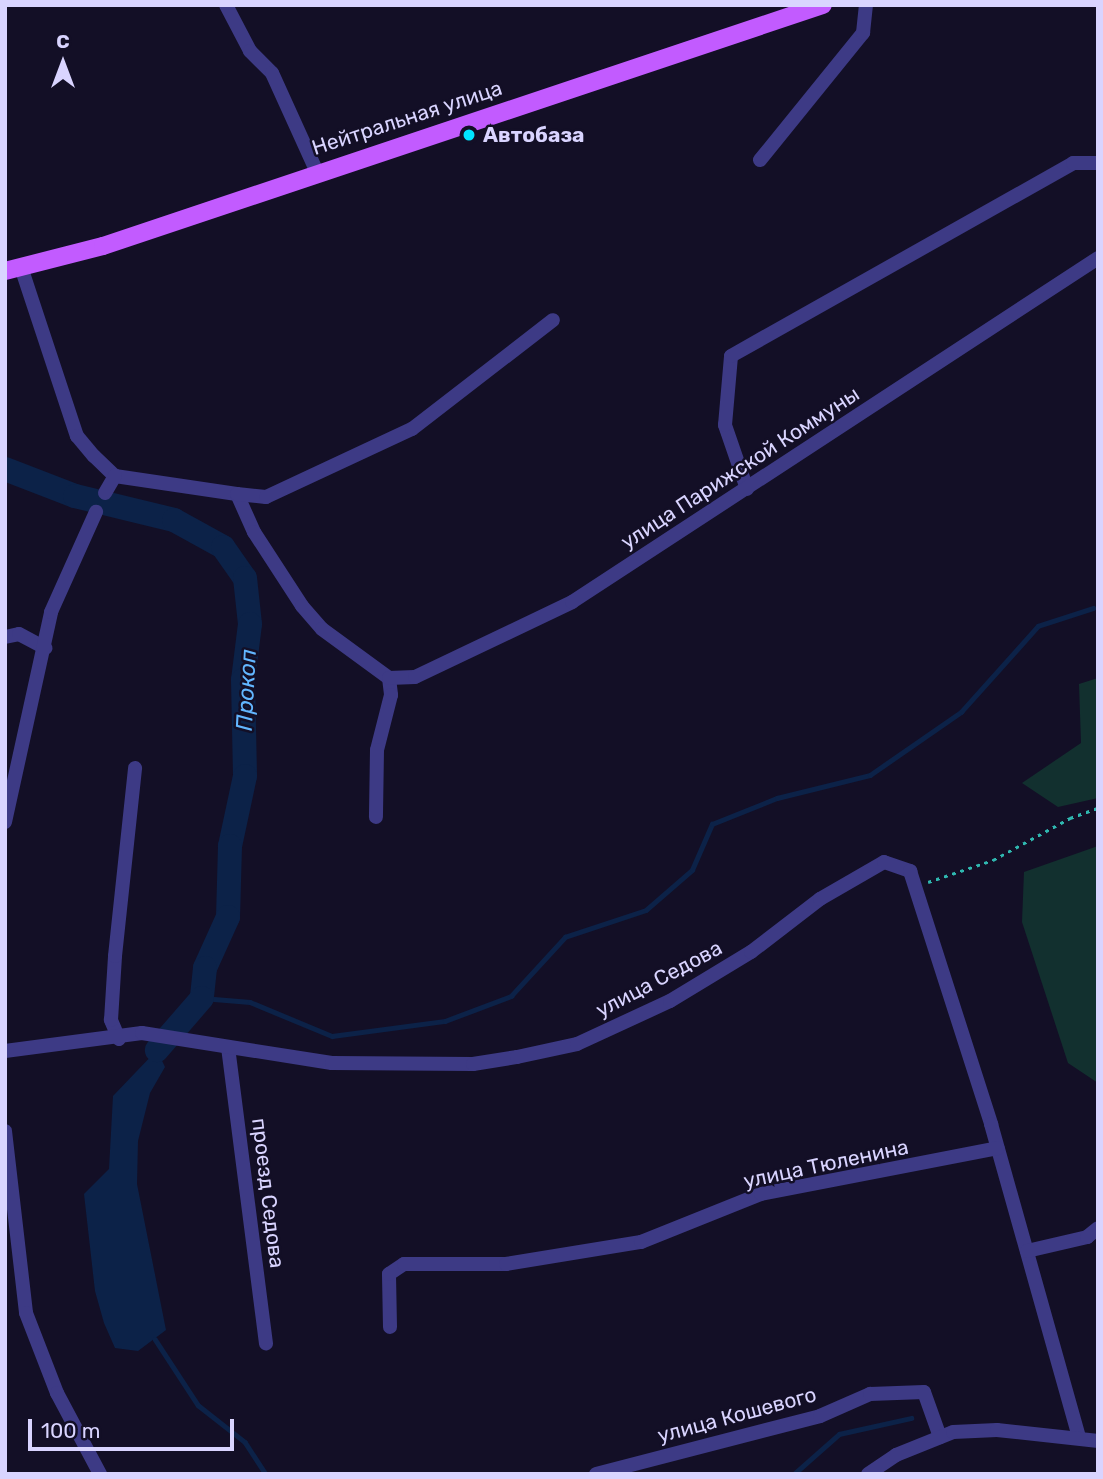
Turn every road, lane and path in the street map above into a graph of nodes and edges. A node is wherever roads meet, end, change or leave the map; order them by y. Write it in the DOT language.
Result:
graph roads {
  1 [pos="226,5"];
  2 [pos="823,5"];
  3 [pos="866,5"];
  4 [pos="760,160"];
  5 [pos="1098,163"];
  6 [pos="317,172"];
  7 [pos="1098,258"];
  8 [pos="13,269"];
  9 [pos="553,320"];
  10 [pos="115,476"];
  11 [pos="747,489"];
  12 [pos="105,493"];
  13 [pos="237,494"];
  14 [pos="96,512"];
  15 [pos="5,637"];
  16 [pos="45,648"];
  17 [pos="388,678"];
  18 [pos="135,768"];
  19 [pos="1098,808"];
  20 [pos="376,817"];
  21 [pos="5,822"];
  22 [pos="915,886"];
  23 [pos="119,1039"];
  24 [pos="228,1047"];
  25 [pos="5,1051"];
  26 [pos="5,1132"];
  27 [pos="998,1148"];
  28 [pos="1098,1228"];
  29 [pos="1027,1251"];
  30 [pos="390,1327"];
  31 [pos="266,1344"];
  32 [pos="940,1437"];
  33 [pos="1079,1438"];
  34 [pos="1098,1441"];
  35 [pos="100,1474"];
  36 [pos="596,1474"];
  37 [pos="868,1474"];
  1 -- 6 [label="street"];
  2 -- 6 [label="main road, Нейтральная улица"];
  3 -- 4 [label="street"];
  5 -- 11 [label="street"];
  6 -- 8 [label="main road, Нейтральная улица"];
  7 -- 11 [label="street, улица Парижской Коммуны"];
  8 -- 10 [label="street"];
  9 -- 13 [label="street"];
  10 -- 12 [label="street"];
  10 -- 13 [label="street"];
  11 -- 17 [label="street, улица Парижской Коммуны"];
  13 -- 17 [label="street"];
  14 -- 16 [label="street"];
  15 -- 16 [label="street"];
  16 -- 21 [label="street"];
  17 -- 20 [label="street"];
  18 -- 23 [label="street"];
  19 -- 22 [label="path"];
  22 -- 24 [label="street, улица Седова"];
  22 -- 27 [label="street"];
  23 -- 24 [label="street, улица Седова"];
  23 -- 25 [label="street"];
  24 -- 31 [label="street, проезд Седова"];
  26 -- 35 [label="street"];
  27 -- 29 [label="street"];
  27 -- 30 [label="street, улица Тюленина"];
  28 -- 29 [label="street"];
  29 -- 33 [label="street"];
  32 -- 33 [label="street"];
  32 -- 36 [label="street, улица Кошевого"];
  32 -- 37 [label="street"];
  33 -- 34 [label="street"];
}
